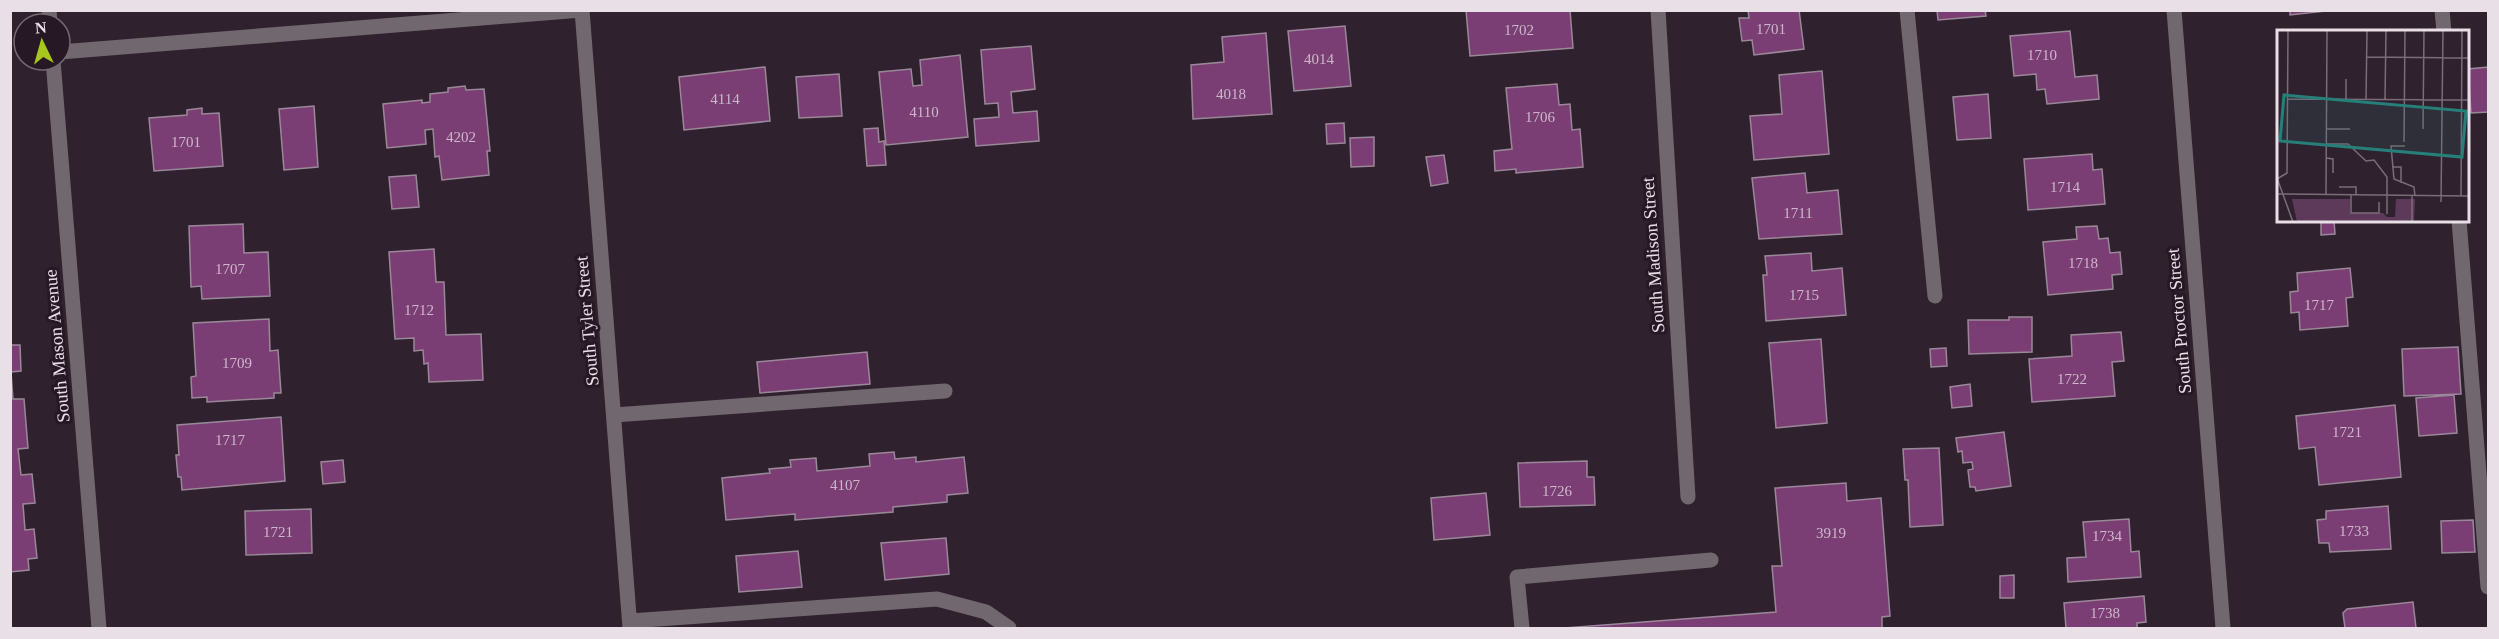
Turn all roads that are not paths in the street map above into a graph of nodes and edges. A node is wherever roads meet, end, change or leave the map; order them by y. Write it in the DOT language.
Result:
graph roads {
  1 [pos="581,10"];
  2 [pos="1658,10"];
  3 [pos="1907,10"];
  4 [pos="2174,10"];
  5 [pos="2442,10"];
  6 [pos="2444,30"];
  7 [pos="72,51"];
  8 [pos="54,72"];
  9 [pos="2459,222"];
  10 [pos="1935,296"];
  11 [pos="945,391"];
  12 [pos="614,415"];
  13 [pos="1688,497"];
  14 [pos="1711,560"];
  15 [pos="2488,587"];
  16 [pos="630,625"];
  17 [pos="99,628"];
  18 [pos="1009,628"];
  19 [pos="1522,628"];
  20 [pos="2223,628"];
  1 -- 7 [label="street"];
  1 -- 12 [label="street, South Tyler Street"];
  2 -- 13 [label="street, South Madison Street"];
  3 -- 10 [label="street"];
  4 -- 20 [label="street, South Proctor Street"];
  5 -- 6 [label="street"];
  8 -- 17 [label="street, South Mason Avenue"];
  9 -- 15 [label="street"];
  11 -- 12 [label="street"];
  12 -- 16 [label="street, South Tyler Street"];
  14 -- 19 [label="street"];
  16 -- 18 [label="street"];
}
